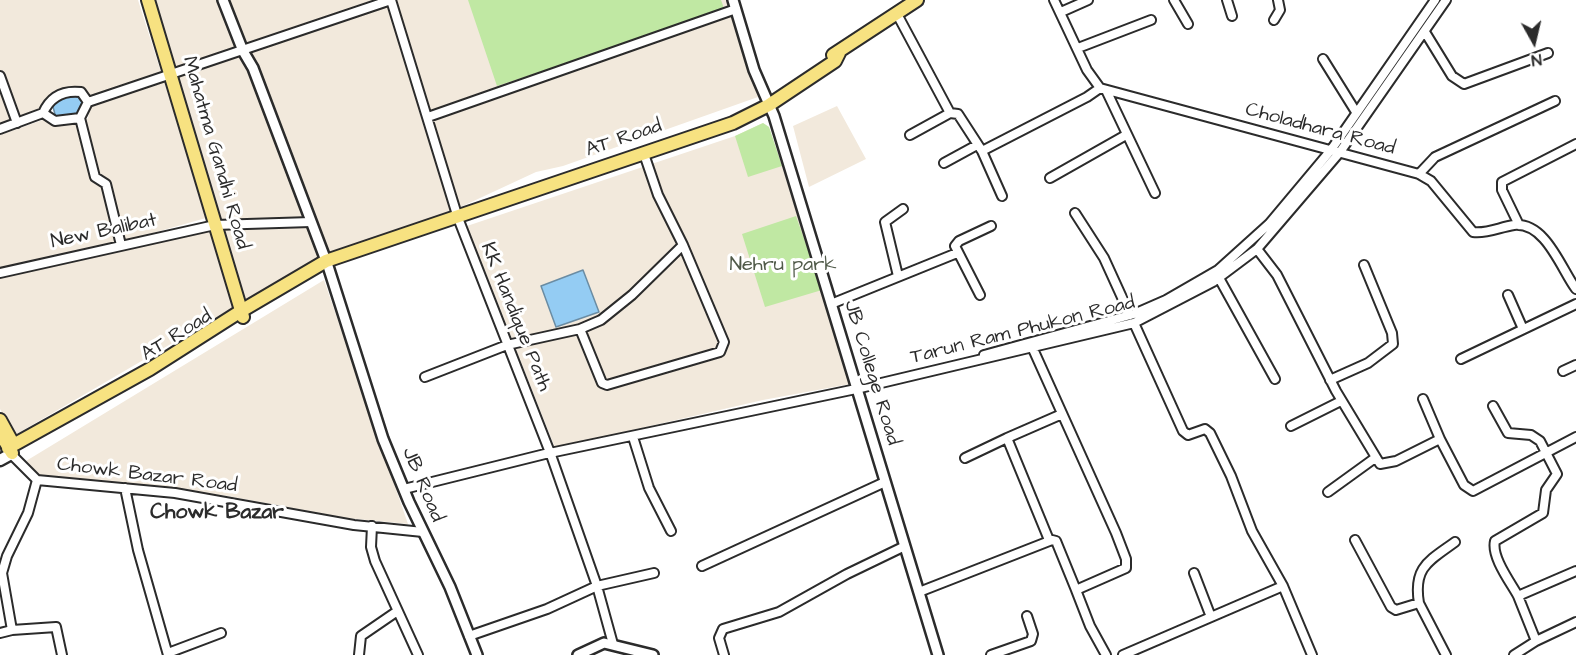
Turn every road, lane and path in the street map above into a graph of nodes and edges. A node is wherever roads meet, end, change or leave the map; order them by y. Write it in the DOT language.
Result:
graph roads {
  1 [pos="148,0"];
  2 [pos="223,0"];
  3 [pos="391,0"];
  4 [pos="917,0"];
  5 [pos="1054,0"];
  6 [pos="1088,0"];
  7 [pos="1174,0"];
  8 [pos="1227,0"];
  9 [pos="1278,0"];
  10 [pos="1435,0"];
  11 [pos="1446,0"];
  12 [pos="735,4"];
  13 [pos="1061,12"];
  14 [pos="897,14"];
  15 [pos="1232,16"];
  16 [pos="1151,20"];
  17 [pos="1274,20"];
  18 [pos="1188,24"];
  19 [pos="1425,32"];
  20 [pos="1078,48"];
  21 [pos="243,51"];
  22 [pos="1548,53"];
  23 [pos="1323,59"];
  24 [pos="171,74"];
  25 [pos="0,76"];
  26 [pos="1103,89"];
  27 [pos="1555,101"];
  28 [pos="88,102"];
  29 [pos="768,102"];
  30 [pos="1356,112"];
  31 [pos="43,113"];
  32 [pos="950,113"];
  33 [pos="428,117"];
  34 [pos="80,118"];
  35 [pos="17,123"];
  36 [pos="0,129"];
  37 [pos="910,135"];
  38 [pos="1126,135"];
  39 [pos="1576,144"];
  40 [pos="980,148"];
  41 [pos="1335,151"];
  42 [pos="644,154"];
  43 [pos="944,163"];
  44 [pos="1419,174"];
  45 [pos="1050,178"];
  46 [pos="1155,193"];
  47 [pos="1002,196"];
  48 [pos="903,209"];
  49 [pos="1075,213"];
  50 [pos="458,218"];
  51 [pos="309,222"];
  52 [pos="215,225"];
  53 [pos="1519,225"];
  54 [pos="991,226"];
  55 [pos="683,244"];
  56 [pos="121,245"];
  57 [pos="1257,249"];
  58 [pos="957,253"];
  59 [pos="325,264"];
  60 [pos="1364,265"];
  61 [pos="0,273"];
  62 [pos="898,276"];
  63 [pos="1219,278"];
  64 [pos="1573,278"];
  65 [pos="1576,289"];
  66 [pos="980,295"];
  67 [pos="1508,295"];
  68 [pos="831,304"];
  69 [pos="1576,304"];
  70 [pos="242,314"];
  71 [pos="1132,319"];
  72 [pos="580,329"];
  73 [pos="1523,329"];
  74 [pos="507,345"];
  75 [pos="1033,349"];
  76 [pos="1461,359"];
  77 [pos="1576,365"];
  78 [pos="1563,371"];
  79 [pos="425,377"];
  80 [pos="1275,379"];
  81 [pos="1330,380"];
  82 [pos="855,387"];
  83 [pos="1423,399"];
  84 [pos="1341,400"];
  85 [pos="1494,406"];
  86 [pos="1062,414"];
  87 [pos="0,420"];
  88 [pos="1291,426"];
  89 [pos="0,434"];
  90 [pos="633,437"];
  91 [pos="1576,437"];
  92 [pos="1008,438"];
  93 [pos="1440,439"];
  94 [pos="1548,452"];
  95 [pos="10,453"];
  96 [pos="548,453"];
  97 [pos="965,458"];
  98 [pos="1375,458"];
  99 [pos="37,480"];
  100 [pos="885,482"];
  101 [pos="124,488"];
  102 [pos="404,489"];
  103 [pos="1329,492"];
  104 [pos="372,526"];
  105 [pos="671,531"];
  106 [pos="423,532"];
  107 [pos="1049,540"];
  108 [pos="1355,540"];
  109 [pos="1455,542"];
  110 [pos="905,546"];
  111 [pos="702,566"];
  112 [pos="1576,571"];
  113 [pos="654,573"];
  114 [pos="1194,573"];
  115 [pos="597,586"];
  116 [pos="1283,586"];
  117 [pos="1076,590"];
  118 [pos="919,592"];
  119 [pos="1518,596"];
  120 [pos="1419,603"];
  121 [pos="396,612"];
  122 [pos="1027,616"];
  123 [pos="1211,618"];
  124 [pos="1576,622"];
  125 [pos="12,630"];
  126 [pos="0,633"];
  127 [pos="220,633"];
  128 [pos="469,636"];
  129 [pos="1536,641"];
  130 [pos="613,644"];
  131 [pos="168,654"];
  132 [pos="647,654"];
  133 [pos="62,655"];
  134 [pos="359,655"];
  135 [pos="418,655"];
  136 [pos="477,655"];
  137 [pos="578,655"];
  138 [pos="724,655"];
  139 [pos="938,655"];
  140 [pos="991,655"];
  141 [pos="1106,655"];
  142 [pos="1123,655"];
  143 [pos="1312,655"];
  144 [pos="1446,655"];
  145 [pos="1514,655"];
  1 -- 24 [label="main road, Mahatma Gandhi Road"];
  2 -- 21 [label="street, JB Road"];
  3 -- 21 [label="street"];
  3 -- 33 [label="street, KK Handique Path"];
  4 -- 14 [label="main road, AT Road"];
  5 -- 13 [label="street"];
  6 -- 13 [label="street"];
  7 -- 18 [label="street"];
  8 -- 15 [label="street"];
  9 -- 17 [label="street"];
  10 -- 30 [label="street, Tarun Ram Phukon Road"];
  11 -- 19 [label="street, Tarun Ram Phukon Road"];
  12 -- 29 [label="street, JB College Road"];
  12 -- 33 [label="street"];
  13 -- 20 [label="street"];
  14 -- 29 [label="main road, AT Road"];
  14 -- 32 [label="street"];
  16 -- 20 [label="street"];
  19 -- 22 [label="street"];
  19 -- 41 [label="street, Tarun Ram Phukon Road"];
  20 -- 26 [label="street"];
  21 -- 24 [label="street"];
  21 -- 51 [label="street, JB Road"];
  23 -- 30 [label="street"];
  24 -- 28 [label="street"];
  24 -- 52 [label="main road, Mahatma Gandhi Road"];
  25 -- 35 [label="street"];
  26 -- 38 [label="street"];
  26 -- 40 [label="street"];
  26 -- 41 [label="street, Choladhara Road"];
  27 -- 44 [label="street"];
  28 -- 31 [label="street"];
  28 -- 34 [label="street"];
  29 -- 42 [label="main road, AT Road"];
  29 -- 68 [label="street, JB College Road"];
  30 -- 41 [label="street, Tarun Ram Phukon Road"];
  31 -- 34 [label="street"];
  31 -- 35 [label="street"];
  32 -- 37 [label="street"];
  32 -- 40 [label="street"];
  33 -- 50 [label="street, KK Handique Path"];
  34 -- 56 [label="street"];
  35 -- 36 [label="street"];
  38 -- 45 [label="street"];
  38 -- 46 [label="street"];
  39 -- 53 [label="street"];
  40 -- 43 [label="street"];
  40 -- 47 [label="street"];
  41 -- 44 [label="street, Choladhara Road"];
  41 -- 57 [label="street, Tarun Ram Phukon Road"];
  41 -- 71 [label="street, Tarun Ram Phukon Road"];
  42 -- 50 [label="main road, AT Road"];
  42 -- 55 [label="street"];
  44 -- 53 [label="street, Choladhara Road"];
  48 -- 62 [label="street"];
  49 -- 71 [label="street"];
  50 -- 59 [label="main road, AT Road"];
  50 -- 74 [label="street, KK Handique Path"];
  51 -- 52 [label="street, New Balibat"];
  51 -- 59 [label="street, JB Road"];
  52 -- 56 [label="street, New Balibat"];
  52 -- 70 [label="main road, Mahatma Gandhi Road"];
  53 -- 64 [label="street"];
  54 -- 58 [label="street"];
  55 -- 72 [label="street"];
  55 -- 72 [label="street"];
  56 -- 61 [label="street, New Balibat"];
  57 -- 63 [label="street, Tarun Ram Phukon Road"];
  57 -- 81 [label="street"];
  58 -- 62 [label="street"];
  58 -- 66 [label="street"];
  59 -- 70 [label="main road, AT Road"];
  59 -- 102 [label="street, JB Road"];
  60 -- 81 [label="street"];
  62 -- 68 [label="street"];
  63 -- 71 [label="street, Tarun Ram Phukon Road"];
  63 -- 80 [label="street"];
  64 -- 65 [label="street"];
  67 -- 73 [label="street"];
  68 -- 82 [label="street, JB College Road"];
  69 -- 73 [label="street"];
  70 -- 95 [label="main road, AT Road"];
  71 -- 75 [label="street, Tarun Ram Phukon Road"];
  71 -- 82 [label="street, Tarun Ram Phukon Road"];
  71 -- 116 [label="street"];
  72 -- 74 [label="street"];
  73 -- 76 [label="street"];
  74 -- 79 [label="street"];
  74 -- 96 [label="street, KK Handique Path"];
  75 -- 82 [label="street, Tarun Ram Phukon Road"];
  75 -- 86 [label="street"];
  77 -- 78 [label="street"];
  81 -- 84 [label="street"];
  82 -- 90 [label="street, Tarun Ram Phukon Road"];
  82 -- 96 [label="street, Tarun Ram Phukon Road"];
  82 -- 100 [label="street, JB College Road"];
  83 -- 93 [label="street"];
  84 -- 88 [label="street"];
  84 -- 98 [label="street"];
  85 -- 94 [label="street"];
  86 -- 92 [label="street"];
  86 -- 117 [label="street"];
  87 -- 95 [label="main road"];
  89 -- 95 [label="main road"];
  90 -- 96 [label="street, Tarun Ram Phukon Road"];
  90 -- 105 [label="street"];
  91 -- 94 [label="street"];
  92 -- 97 [label="street"];
  92 -- 107 [label="street"];
  93 -- 94 [label="street"];
  93 -- 98 [label="street"];
  94 -- 119 [label="street"];
  95 -- 99 [label="street, Chowk Bazar Road"];
  96 -- 102 [label="street, Tarun Ram Phukon Road"];
  96 -- 115 [label="street, KK Handique Path"];
  98 -- 103 [label="street"];
  99 -- 101 [label="street, Chowk Bazar Road"];
  99 -- 125 [label="street"];
  100 -- 110 [label="street, JB College Road"];
  100 -- 111 [label="street"];
  101 -- 104 [label="street, Chowk Bazar Road"];
  101 -- 131 [label="street"];
  102 -- 106 [label="street, JB Road"];
  104 -- 106 [label="street, Chowk Bazar Road"];
  104 -- 121 [label="street"];
  106 -- 128 [label="street, JB Road"];
  107 -- 117 [label="street"];
  107 -- 118 [label="street"];
  108 -- 120 [label="street"];
  109 -- 120 [label="street"];
  110 -- 118 [label="street, JB College Road"];
  110 -- 138 [label="street"];
  112 -- 119 [label="street"];
  113 -- 115 [label="street"];
  114 -- 123 [label="street"];
  115 -- 128 [label="street"];
  115 -- 130 [label="street, KK Handique Path"];
  116 -- 123 [label="street"];
  116 -- 143 [label="street"];
  117 -- 141 [label="street"];
  118 -- 139 [label="street, JB College Road"];
  119 -- 129 [label="street"];
  120 -- 144 [label="street"];
  121 -- 134 [label="street"];
  121 -- 135 [label="street"];
  122 -- 140 [label="street"];
  123 -- 142 [label="street"];
  124 -- 129 [label="street"];
  125 -- 126 [label="street"];
  125 -- 133 [label="street"];
  127 -- 131 [label="street"];
  128 -- 136 [label="street, JB Road"];
  129 -- 145 [label="street"];
  130 -- 132 [label="street"];
  130 -- 137 [label="street"];
}
